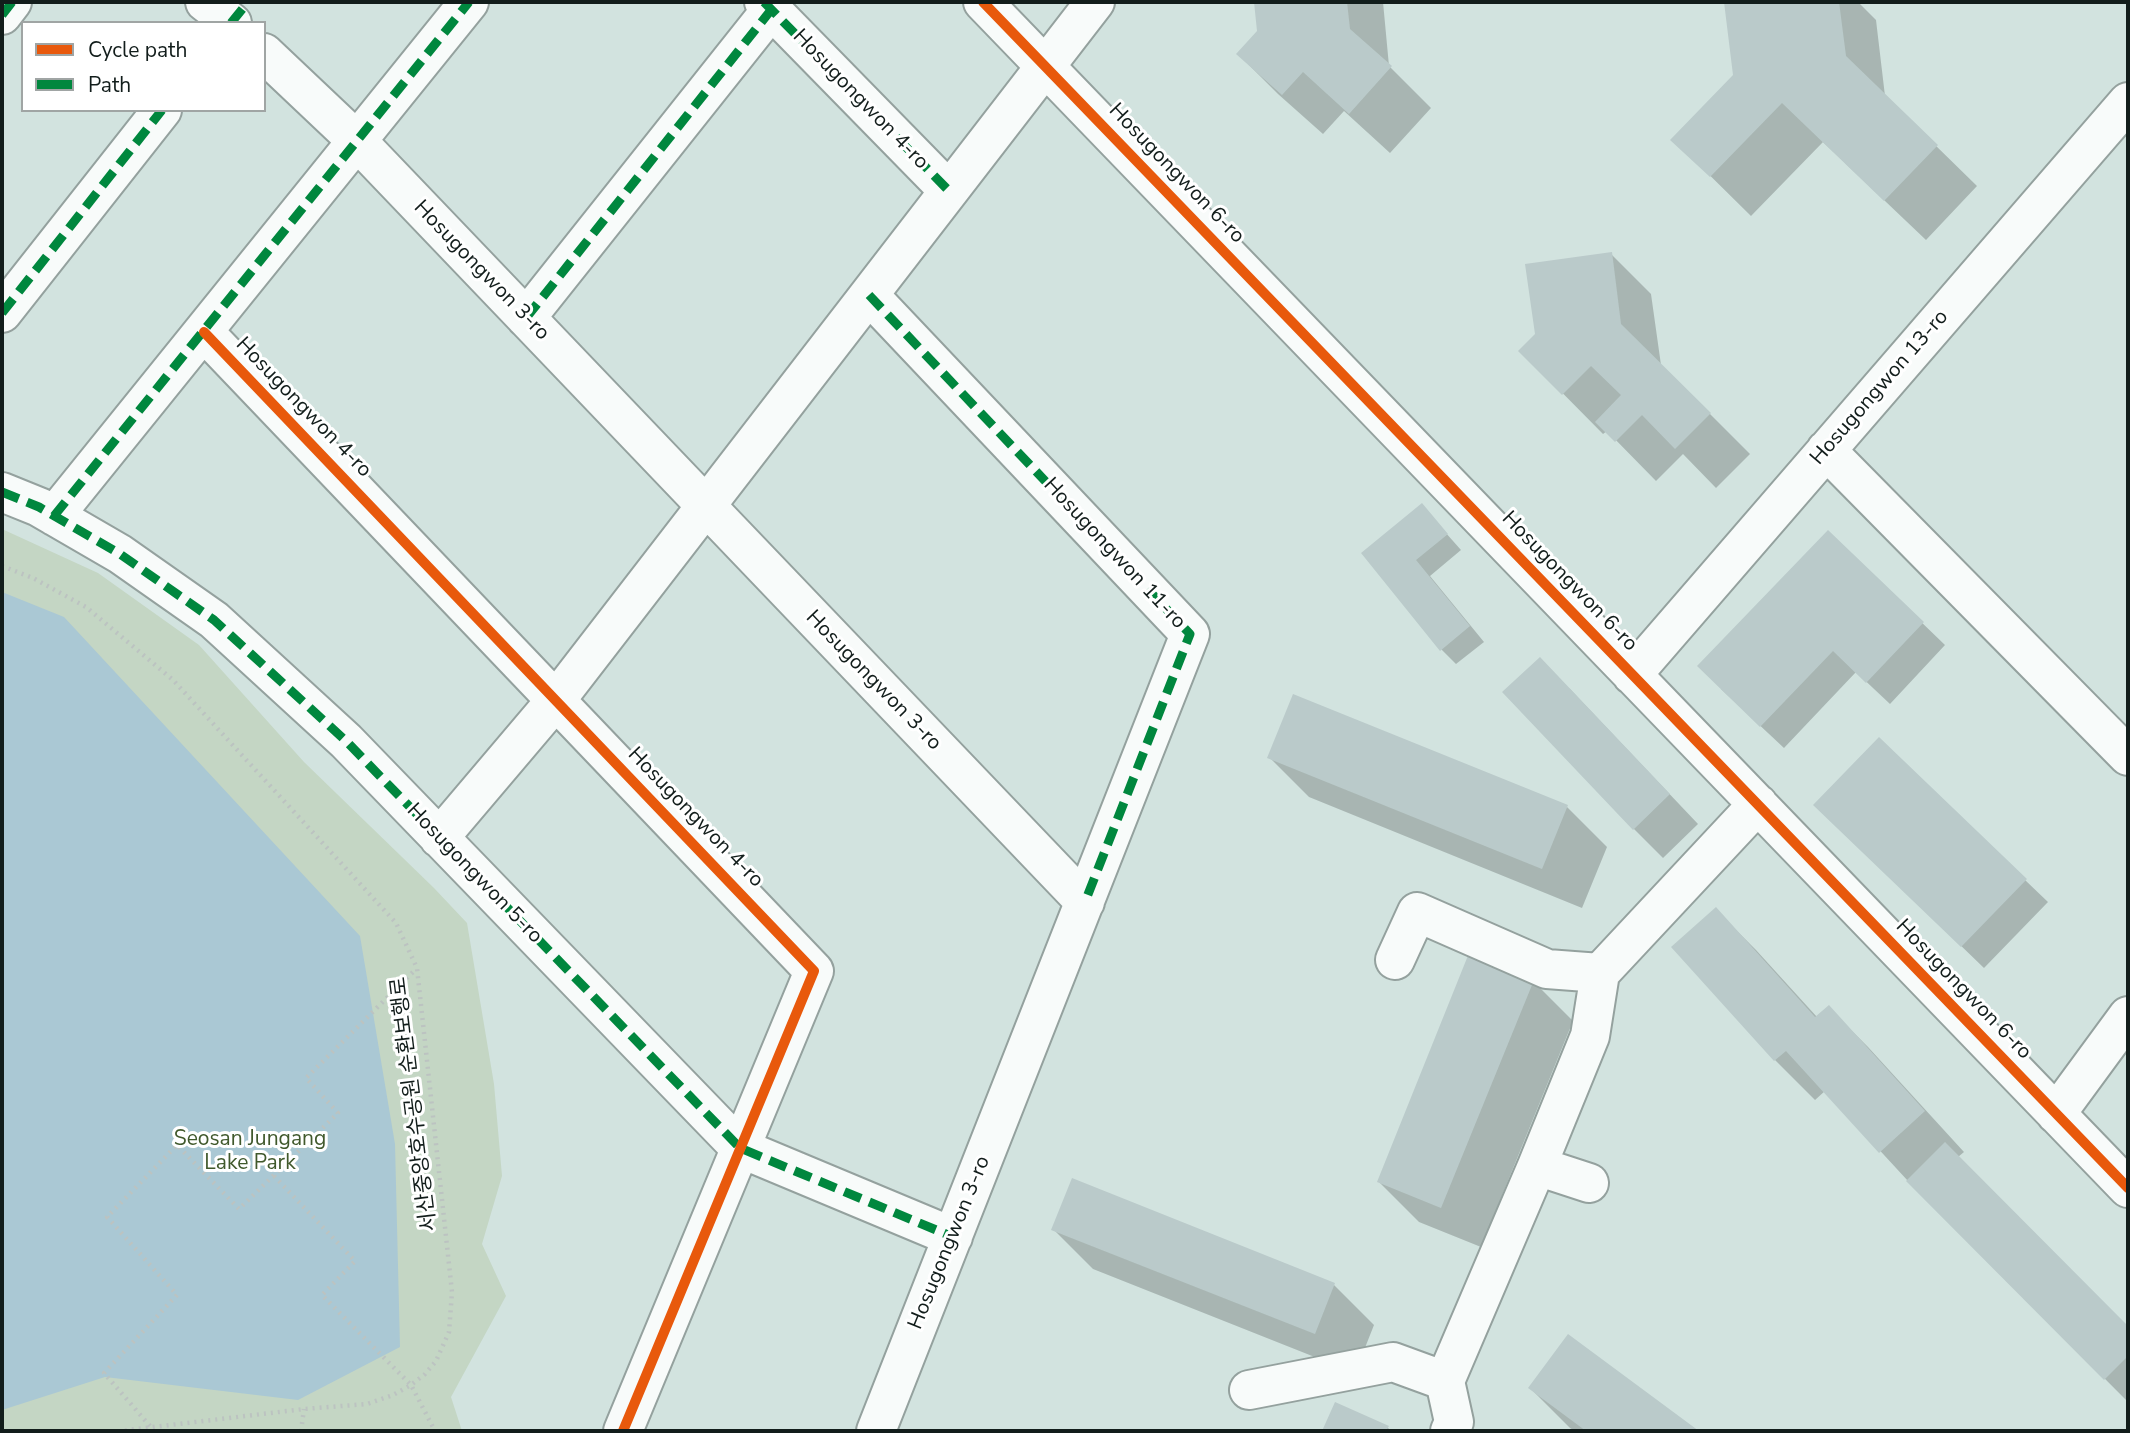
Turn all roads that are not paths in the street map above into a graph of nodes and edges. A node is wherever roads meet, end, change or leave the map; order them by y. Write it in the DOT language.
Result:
graph roads {
  1 [pos="12,2"];
  2 [pos="205,2"];
  3 [pos="248,2"];
  4 [pos="469,2"];
  5 [pos="983,2"];
  6 [pos="1095,2"];
  7 [pos="767,6"];
  8 [pos="2,15"];
  9 [pos="229,21"];
  10 [pos="234,21"];
  11 [pos="266,55"];
  12 [pos="1045,66"];
  13 [pos="2128,102"];
  14 [pos="160,112"];
  15 [pos="357,141"];
  16 [pos="949,191"];
  17 [pos="869,295"];
  18 [pos="2,313"];
  19 [pos="526,318"];
  20 [pos="204,332"];
  21 [pos="1826,450"];
  22 [pos="2,492"];
  23 [pos="706,505"];
  24 [pos="54,516"];
  25 [pos="1632,675"];
  26 [pos="556,700"];
  27 [pos="2128,755"];
  28 [pos="1758,804"];
  29 [pos="439,838"];
  30 [pos="1085,902"];
  31 [pos="1395,960"];
  32 [pos="1600,973"];
  33 [pos="2128,1016"];
  34 [pos="2056,1114"];
  35 [pos="740,1148"];
  36 [pos="1537,1166"];
  37 [pos="1589,1183"];
  38 [pos="2128,1188"];
  39 [pos="953,1237"];
  40 [pos="1445,1381"];
  41 [pos="1249,1391"];
  42 [pos="622,1431"];
  43 [pos="876,1431"];
  44 [pos="1450,1431"];
  1 -- 8 [label="street"];
  2 -- 9 [label="street"];
  3 -- 10 [label="street"];
  4 -- 15 [label="street"];
  5 -- 12 [label="street, Hosugongwon 6-ro"];
  6 -- 12 [label="street"];
  7 -- 16 [label="street, Hosugongwon 4-ro"];
  7 -- 19 [label="street, Hosugongwon 4-ro"];
  11 -- 15 [label="street, Hosugongwon 3-ro"];
  12 -- 16 [label="street"];
  12 -- 25 [label="street, Hosugongwon 6-ro"];
  13 -- 21 [label="street, Hosugongwon 13-ro"];
  14 -- 18 [label="street"];
  15 -- 19 [label="street, Hosugongwon 3-ro"];
  15 -- 20 [label="street"];
  16 -- 17 [label="street"];
  17 -- 23 [label="street"];
  17 -- 30 [label="street, Hosugongwon 11-ro"];
  19 -- 23 [label="street, Hosugongwon 3-ro"];
  20 -- 24 [label="street"];
  20 -- 26 [label="street, Hosugongwon 4-ro"];
  21 -- 25 [label="street, Hosugongwon 13-ro"];
  21 -- 27 [label="street"];
  22 -- 24 [label="street, Hosugongwon 5-ro"];
  23 -- 26 [label="street"];
  23 -- 30 [label="street, Hosugongwon 3-ro"];
  24 -- 29 [label="street, Hosugongwon 5-ro"];
  25 -- 28 [label="street, Hosugongwon 6-ro"];
  26 -- 29 [label="street"];
  26 -- 35 [label="street, Hosugongwon 4-ro"];
  28 -- 32 [label="street"];
  28 -- 34 [label="street, Hosugongwon 6-ro"];
  29 -- 35 [label="street, Hosugongwon 5-ro"];
  30 -- 39 [label="street, Hosugongwon 3-ro"];
  31 -- 32 [label="street"];
  32 -- 36 [label="street"];
  33 -- 34 [label="street"];
  34 -- 38 [label="street, Hosugongwon 6-ro"];
  35 -- 39 [label="street, Hosugongwon 5-ro"];
  35 -- 42 [label="street, Hosugongwon 4-ro"];
  36 -- 37 [label="street"];
  36 -- 40 [label="street"];
  39 -- 43 [label="street, Hosugongwon 3-ro"];
  40 -- 41 [label="street"];
  40 -- 44 [label="street"];
}
